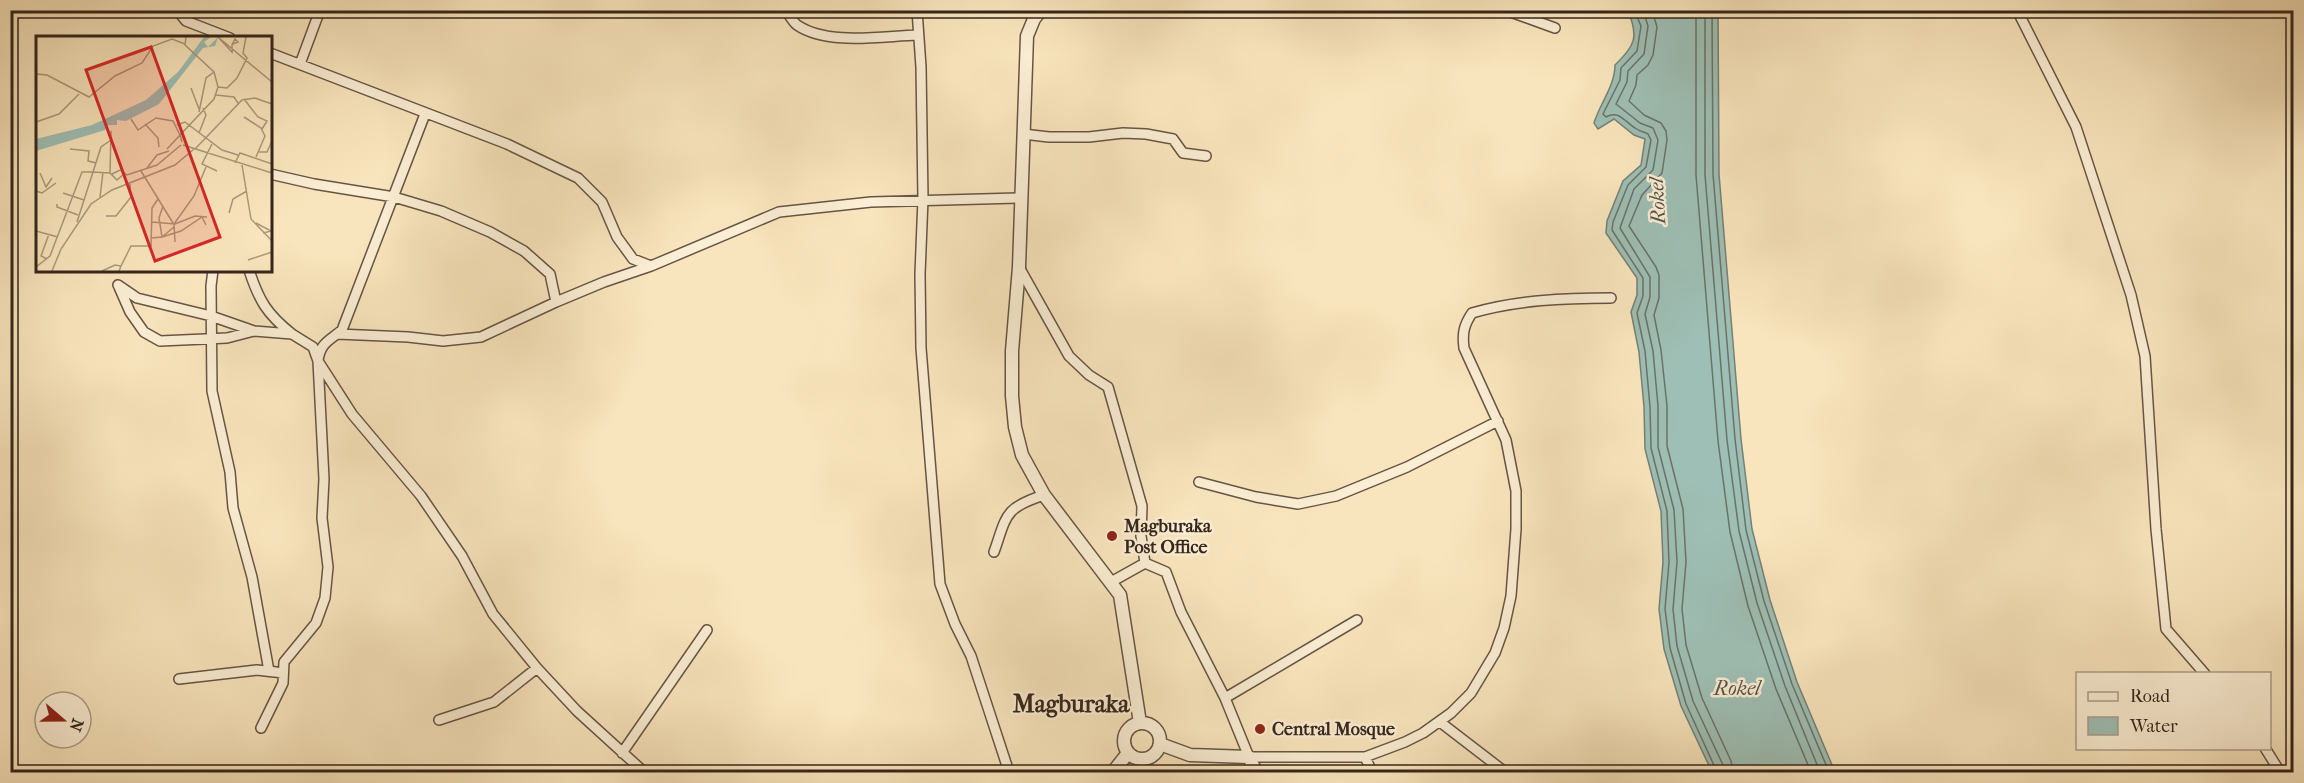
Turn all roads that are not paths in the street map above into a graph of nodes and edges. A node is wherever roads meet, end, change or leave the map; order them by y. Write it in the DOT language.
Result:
graph roads {
  1 [pos="177,10"];
  2 [pos="320,10"];
  3 [pos="786,10"];
  4 [pos="917,10"];
  5 [pos="1041,10"];
  6 [pos="1505,10"];
  7 [pos="2017,10"];
  8 [pos="1555,28"];
  9 [pos="917,35"];
  10 [pos="225,36"];
  11 [pos="272,54"];
  12 [pos="300,64"];
  13 [pos="425,114"];
  14 [pos="1023,134"];
  15 [pos="1206,156"];
  16 [pos="272,174"];
  17 [pos="394,197"];
  18 [pos="1021,198"];
  19 [pos="923,199"];
  20 [pos="651,266"];
  21 [pos="1019,267"];
  22 [pos="213,272"];
  23 [pos="250,272"];
  24 [pos="1611,298"];
  25 [pos="556,302"];
  26 [pos="211,316"];
  27 [pos="254,330"];
  28 [pos="292,334"];
  29 [pos="338,334"];
  30 [pos="212,339"];
  31 [pos="318,361"];
  32 [pos="1498,421"];
  33 [pos="1199,482"];
  34 [pos="1044,495"];
  35 [pos="994,552"];
  36 [pos="1145,564"];
  37 [pos="1111,582"];
  38 [pos="1357,620"];
  39 [pos="707,630"];
  40 [pos="537,668"];
  41 [pos="2203,672"];
  42 [pos="282,673"];
  43 [pos="179,679"];
  44 [pos="1225,698"];
  45 [pos="439,720"];
  46 [pos="1440,722"];
  47 [pos="1140,723"];
  48 [pos="261,728"];
  49 [pos="1160,744"];
  50 [pos="2266,750"];
  51 [pos="622,753"];
  52 [pos="1128,753"];
  53 [pos="1249,757"];
  54 [pos="1365,757"];
  55 [pos="644,772"];
  56 [pos="1010,772"];
  57 [pos="1113,772"];
  58 [pos="1256,772"];
  59 [pos="1372,772"];
  60 [pos="1505,772"];
  61 [pos="2280,772"];
  1 -- 10 [label="street"];
  2 -- 12 [label="street"];
  3 -- 9 [label="street"];
  4 -- 9 [label="street"];
  5 -- 14 [label="street"];
  6 -- 8 [label="street"];
  7 -- 41 [label="street"];
  9 -- 19 [label="street"];
  11 -- 12 [label="street"];
  12 -- 13 [label="street"];
  13 -- 17 [label="street"];
  13 -- 20 [label="street"];
  14 -- 15 [label="street"];
  14 -- 18 [label="street"];
  16 -- 17 [label="street"];
  17 -- 25 [label="street"];
  17 -- 29 [label="street"];
  18 -- 19 [label="street"];
  18 -- 21 [label="street"];
  19 -- 20 [label="street"];
  19 -- 56 [label="street"];
  20 -- 25 [label="street"];
  21 -- 34 [label="street"];
  21 -- 36 [label="street"];
  22 -- 26 [label="street"];
  23 -- 28 [label="street"];
  24 -- 32 [label="street"];
  25 -- 29 [label="street"];
  26 -- 27 [label="street"];
  26 -- 30 [label="street"];
  26 -- 30 [label="street"];
  27 -- 28 [label="street"];
  27 -- 30 [label="street"];
  28 -- 31 [label="street"];
  29 -- 31 [label="street"];
  30 -- 42 [label="street"];
  31 -- 40 [label="street"];
  31 -- 42 [label="street"];
  32 -- 33 [label="street"];
  32 -- 46 [label="street"];
  34 -- 35 [label="street"];
  34 -- 37 [label="street"];
  36 -- 37 [label="street"];
  36 -- 44 [label="street"];
  37 -- 47 [label="street"];
  38 -- 44 [label="street"];
  39 -- 51 [label="street"];
  40 -- 45 [label="street"];
  40 -- 51 [label="street"];
  42 -- 43 [label="street"];
  42 -- 48 [label="street"];
  44 -- 53 [label="street"];
  46 -- 54 [label="street"];
  46 -- 60 [label="street"];
  47 -- 49 [label="street"];
  47 -- 52 [label="street"];
  49 -- 52 [label="street"];
  49 -- 53 [label="street"];
  50 -- 61 [label="street"];
  51 -- 55 [label="street"];
  52 -- 57 [label="street"];
  53 -- 54 [label="street"];
  53 -- 58 [label="street"];
  54 -- 59 [label="street"];
}
